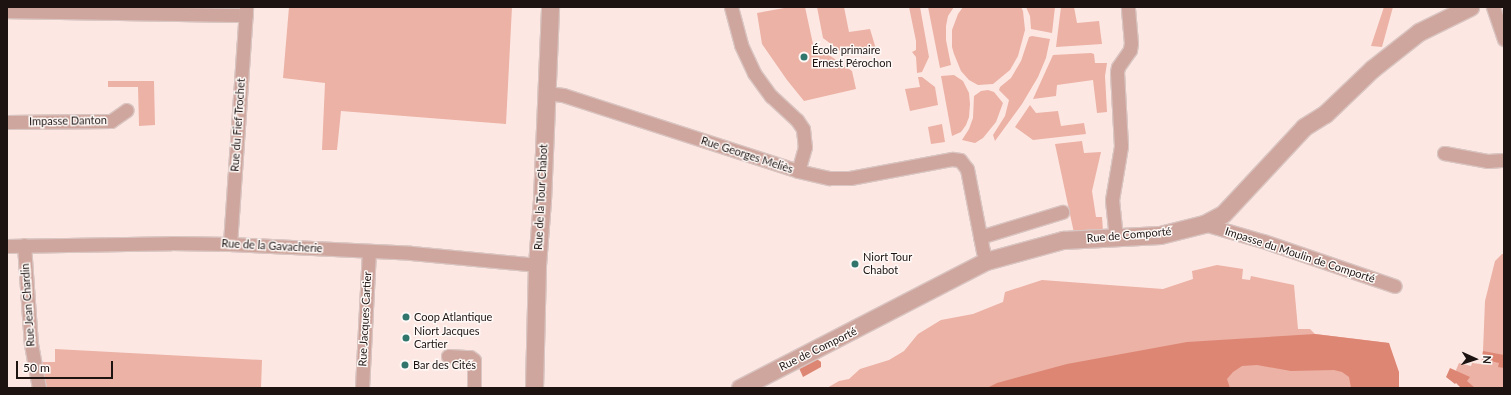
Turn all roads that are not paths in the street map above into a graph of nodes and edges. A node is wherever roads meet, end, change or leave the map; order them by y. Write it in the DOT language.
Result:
graph roads {
  1 [pos="550,7"];
  2 [pos="731,7"];
  3 [pos="1128,7"];
  4 [pos="1470,7"];
  5 [pos="1494,7"];
  6 [pos="7,11"];
  7 [pos="246,11"];
  8 [pos="1504,39"];
  9 [pos="546,93"];
  10 [pos="127,110"];
  11 [pos="7,122"];
  12 [pos="1444,152"];
  13 [pos="1504,160"];
  14 [pos="798,171"];
  15 [pos="1062,212"];
  16 [pos="1204,224"];
  17 [pos="980,237"];
  18 [pos="1116,238"];
  19 [pos="230,244"];
  20 [pos="24,245"];
  21 [pos="7,246"];
  22 [pos="369,251"];
  23 [pos="986,261"];
  24 [pos="537,265"];
  25 [pos="1395,286"];
  26 [pos="448,356"];
  27 [pos="39,388"];
  28 [pos="362,388"];
  29 [pos="474,388"];
  30 [pos="534,388"];
  31 [pos="740,388"];
  1 -- 9 [label="street, Rue de la Tour Chabot"];
  2 -- 14 [label="street"];
  3 -- 18 [label="street"];
  4 -- 16 [label="street, Rue de Comporté"];
  5 -- 8 [label="street"];
  6 -- 7 [label="street"];
  7 -- 19 [label="street, Rue du Fief Trochet"];
  9 -- 14 [label="street, Rue Georges Meliès"];
  9 -- 24 [label="street, Rue de la Tour Chabot"];
  10 -- 11 [label="street, Impasse Danton"];
  12 -- 13 [label="street"];
  14 -- 17 [label="street, Rue Georges Meliès"];
  15 -- 17 [label="street"];
  16 -- 18 [label="street, Rue de Comporté"];
  16 -- 25 [label="street, Impasse du Moulin de Comporté"];
  17 -- 23 [label="street"];
  18 -- 23 [label="street, Rue de Comporté"];
  19 -- 20 [label="street, Rue de la Gavacherie"];
  19 -- 22 [label="street, Rue de la Gavacherie"];
  20 -- 21 [label="street, Rue de la Gavacherie"];
  20 -- 27 [label="street, Rue Jean Chardin"];
  22 -- 24 [label="street, Rue de la Gavacherie"];
  22 -- 28 [label="street, Rue Jacques Cartier"];
  23 -- 31 [label="street, Rue de Comporté"];
  24 -- 30 [label="street, Rue de la Tour Chabot"];
  26 -- 29 [label="street"];
}
